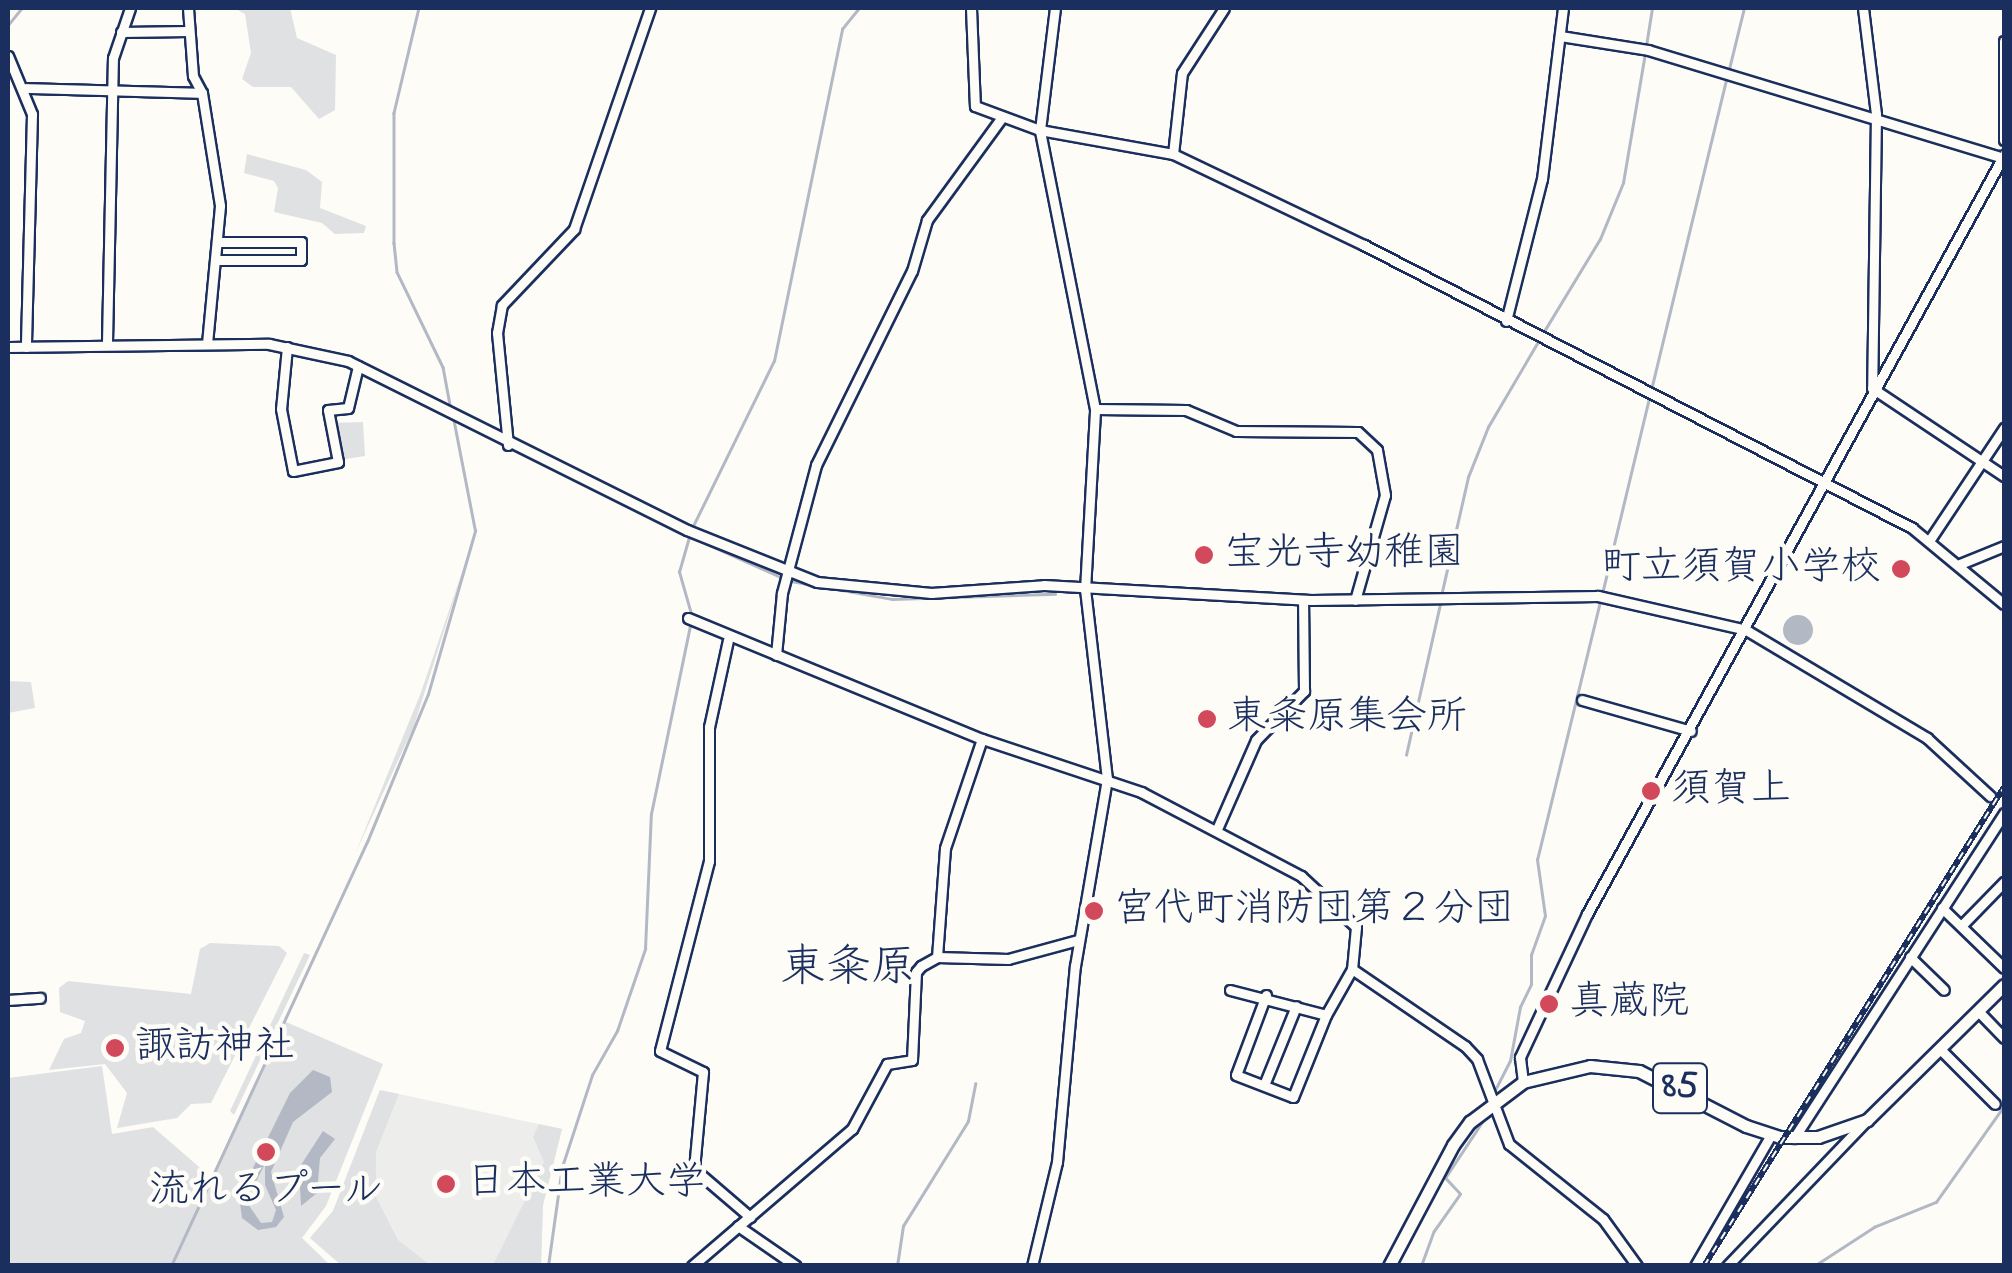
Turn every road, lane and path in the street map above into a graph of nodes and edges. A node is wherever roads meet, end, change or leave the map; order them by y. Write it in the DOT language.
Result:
graph roads {
  1 [pos="130,8"];
  2 [pos="188,8"];
  3 [pos="650,8"];
  4 [pos="971,8"];
  5 [pos="1055,8"];
  6 [pos="1224,8"];
  7 [pos="1563,8"];
  8 [pos="1863,8"];
  9 [pos="122,32"];
  10 [pos="190,32"];
  11 [pos="1560,36"];
  12 [pos="2004,40"];
  13 [pos="8,56"];
  14 [pos="26,88"];
  15 [pos="202,93"];
  16 [pos="111,95"];
  17 [pos="1876,114"];
  18 [pos="1002,118"];
  19 [pos="1040,130"];
  20 [pos="2004,140"];
  21 [pos="1173,154"];
  22 [pos="2004,156"];
  23 [pos="216,242"];
  24 [pos="215,260"];
  25 [pos="1506,321"];
  26 [pos="108,342"];
  27 [pos="207,343"];
  28 [pos="8,347"];
  29 [pos="26,347"];
  30 [pos="287,347"];
  31 [pos="358,366"];
  32 [pos="1872,388"];
  33 [pos="1095,410"];
  34 [pos="2004,428"];
  35 [pos="508,445"];
  36 [pos="1982,462"];
  37 [pos="2004,476"];
  38 [pos="1824,480"];
  39 [pos="1930,541"];
  40 [pos="2004,546"];
  41 [pos="1960,564"];
  42 [pos="788,572"];
  43 [pos="1085,590"];
  44 [pos="1303,600"];
  45 [pos="1356,600"];
  46 [pos="2004,604"];
  47 [pos="688,618"];
  48 [pos="1746,630"];
  49 [pos="728,640"];
  50 [pos="776,655"];
  51 [pos="1582,700"];
  52 [pos="1690,731"];
  53 [pos="982,739"];
  54 [pos="1107,778"];
  55 [pos="1990,796"];
  56 [pos="2004,814"];
  57 [pos="1216,829"];
  58 [pos="2004,882"];
  59 [pos="1942,908"];
  60 [pos="1961,926"];
  61 [pos="1078,940"];
  62 [pos="937,957"];
  63 [pos="1910,957"];
  64 [pos="2004,968"];
  65 [pos="1352,969"];
  66 [pos="2004,985"];
  67 [pos="1230,990"];
  68 [pos="1944,990"];
  69 [pos="1266,995"];
  70 [pos="40,998"];
  71 [pos="8,1000"];
  72 [pos="1296,1006"];
  73 [pos="1979,1012"];
  74 [pos="1326,1015"];
  75 [pos="2004,1038"];
  76 [pos="1940,1050"];
  77 [pos="1523,1082"];
  78 [pos="1264,1085"];
  79 [pos="1494,1101"];
  80 [pos="1995,1104"];
  81 [pos="1867,1120"];
  82 [pos="1771,1135"];
  83 [pos="1794,1138"];
  84 [pos="750,1216"];
  85 [pos="738,1226"];
  86 [pos="692,1266"];
  87 [pos="796,1266"];
  88 [pos="1032,1266"];
  89 [pos="1389,1266"];
  90 [pos="1637,1266"];
  91 [pos="1695,1266"];
  92 [pos="1727,1266"];
  1 -- 9 [label="street"];
  2 -- 10 [label="street"];
  3 -- 35 [label="street"];
  4 -- 18 [label="street"];
  5 -- 19 [label="street"];
  6 -- 21 [label="street"];
  7 -- 11 [label="street"];
  8 -- 17 [label="street"];
  9 -- 10 [label="street"];
  9 -- 16 [label="street"];
  10 -- 15 [label="street"];
  11 -- 17 [label="street"];
  11 -- 25 [label="street"];
  12 -- 20 [label="street"];
  13 -- 14 [label="street"];
  14 -- 16 [label="street"];
  14 -- 29 [label="street"];
  15 -- 16 [label="street"];
  15 -- 23 [label="street"];
  16 -- 26 [label="street"];
  17 -- 22 [label="street"];
  17 -- 32 [label="street"];
  18 -- 19 [label="street"];
  18 -- 42 [label="street"];
  19 -- 21 [label="street"];
  19 -- 33 [label="street"];
  21 -- 25 [label="street"];
  22 -- 32 [label="street"];
  23 -- 24 [label="street"];
  23 -- 24 [label="street"];
  24 -- 27 [label="street"];
  25 -- 38 [label="street"];
  26 -- 27 [label="street"];
  26 -- 29 [label="street"];
  27 -- 30 [label="street"];
  28 -- 29 [label="street"];
  30 -- 31 [label="street"];
  30 -- 31 [label="street"];
  31 -- 35 [label="street"];
  32 -- 36 [label="street"];
  32 -- 38 [label="street"];
  33 -- 43 [label="street"];
  33 -- 45 [label="street"];
  34 -- 36 [label="street"];
  35 -- 42 [label="street"];
  36 -- 37 [label="street"];
  36 -- 39 [label="street"];
  38 -- 39 [label="street"];
  38 -- 48 [label="street"];
  39 -- 41 [label="street"];
  40 -- 41 [label="street"];
  41 -- 46 [label="street"];
  42 -- 43 [label="street"];
  42 -- 50 [label="street"];
  43 -- 44 [label="street"];
  43 -- 54 [label="street"];
  44 -- 45 [label="street"];
  44 -- 57 [label="street"];
  45 -- 48 [label="street"];
  47 -- 49 [label="street"];
  48 -- 52 [label="street"];
  48 -- 55 [label="street"];
  49 -- 50 [label="street"];
  49 -- 84 [label="street"];
  50 -- 53 [label="street"];
  51 -- 52 [label="street"];
  52 -- 77 [label="street"];
  53 -- 54 [label="street"];
  53 -- 62 [label="street"];
  54 -- 57 [label="street"];
  54 -- 61 [label="street"];
  56 -- 59 [label="street"];
  57 -- 65 [label="street"];
  58 -- 60 [label="street"];
  59 -- 60 [label="street"];
  59 -- 63 [label="street"];
  60 -- 64 [label="street"];
  61 -- 62 [label="street"];
  61 -- 88 [label="street"];
  62 -- 84 [label="street"];
  63 -- 68 [label="street"];
  63 -- 83 [label="street"];
  65 -- 74 [label="street"];
  65 -- 79 [label="street"];
  66 -- 73 [label="main road, 85"];
  67 -- 69 [label="street"];
  69 -- 72 [label="street"];
  69 -- 78 [label="street"];
  70 -- 71 [label="street"];
  72 -- 74 [label="street"];
  72 -- 78 [label="street"];
  73 -- 75 [label="street"];
  73 -- 76 [label="main road, 85"];
  74 -- 78 [label="street"];
  76 -- 80 [label="street"];
  76 -- 81 [label="main road, 85"];
  77 -- 79 [label="main road, 85"];
  77 -- 82 [label="main road, 85"];
  79 -- 89 [label="main road, 85"];
  79 -- 90 [label="street"];
  81 -- 83 [label="main road, 85"];
  81 -- 92 [label="street"];
  82 -- 83 [label="main road, 85"];
  82 -- 91 [label="street"];
  84 -- 85 [label="street"];
  85 -- 86 [label="street"];
  85 -- 87 [label="street"];
}
